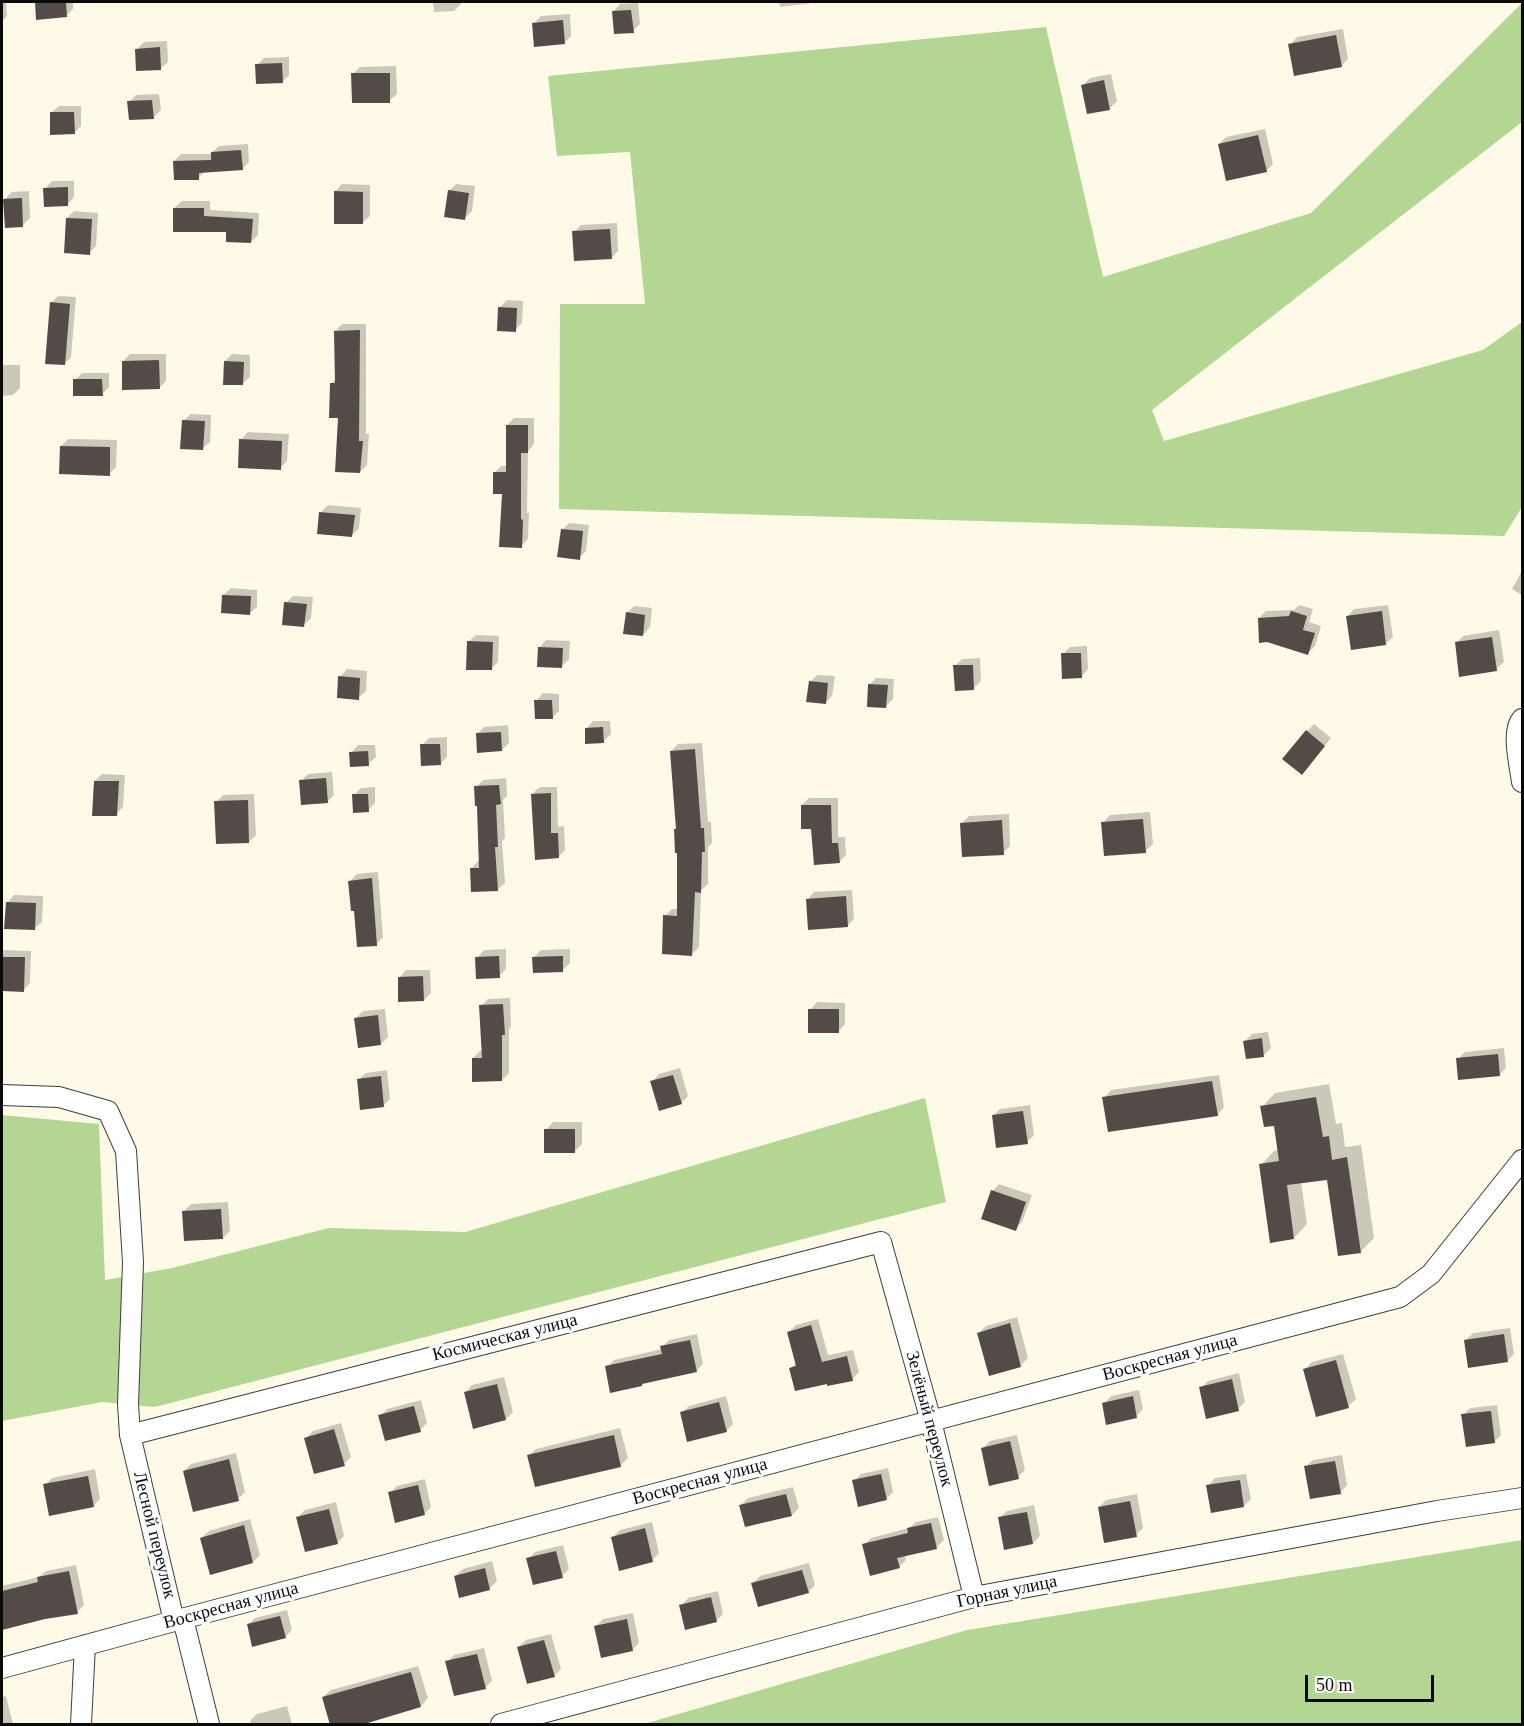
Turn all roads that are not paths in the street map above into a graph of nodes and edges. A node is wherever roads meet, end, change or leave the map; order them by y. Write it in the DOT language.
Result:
graph roads {
  1 [pos="1522,719"];
  2 [pos="1522,782"];
  3 [pos="2,1095"];
  4 [pos="1522,1160"];
  5 [pos="881,1242"];
  6 [pos="932,1421"];
  7 [pos="129,1435"];
  8 [pos="1522,1498"];
  9 [pos="975,1597"];
  10 [pos="178,1620"];
  11 [pos="85,1645"];
  12 [pos="2,1668"];
  13 [pos="81,1725"];
  14 [pos="208,1725"];
  15 [pos="501,1725"];
  1 -- 2 [label="street"];
  3 -- 7 [label="street, Лесной переулок"];
  4 -- 6 [label="street, Воскресная улица"];
  5 -- 6 [label="street, Зелёный переулок"];
  5 -- 7 [label="street, Космическая улица"];
  6 -- 9 [label="street, Зелёный переулок"];
  6 -- 10 [label="street, Воскресная улица"];
  7 -- 10 [label="street, Лесной переулок"];
  8 -- 9 [label="street, Горная улица"];
  9 -- 15 [label="street, Горная улица"];
  10 -- 11 [label="street, Воскресная улица"];
  10 -- 14 [label="street, Лесной переулок"];
  11 -- 12 [label="street, Воскресная улица"];
  11 -- 13 [label="street"];
}
